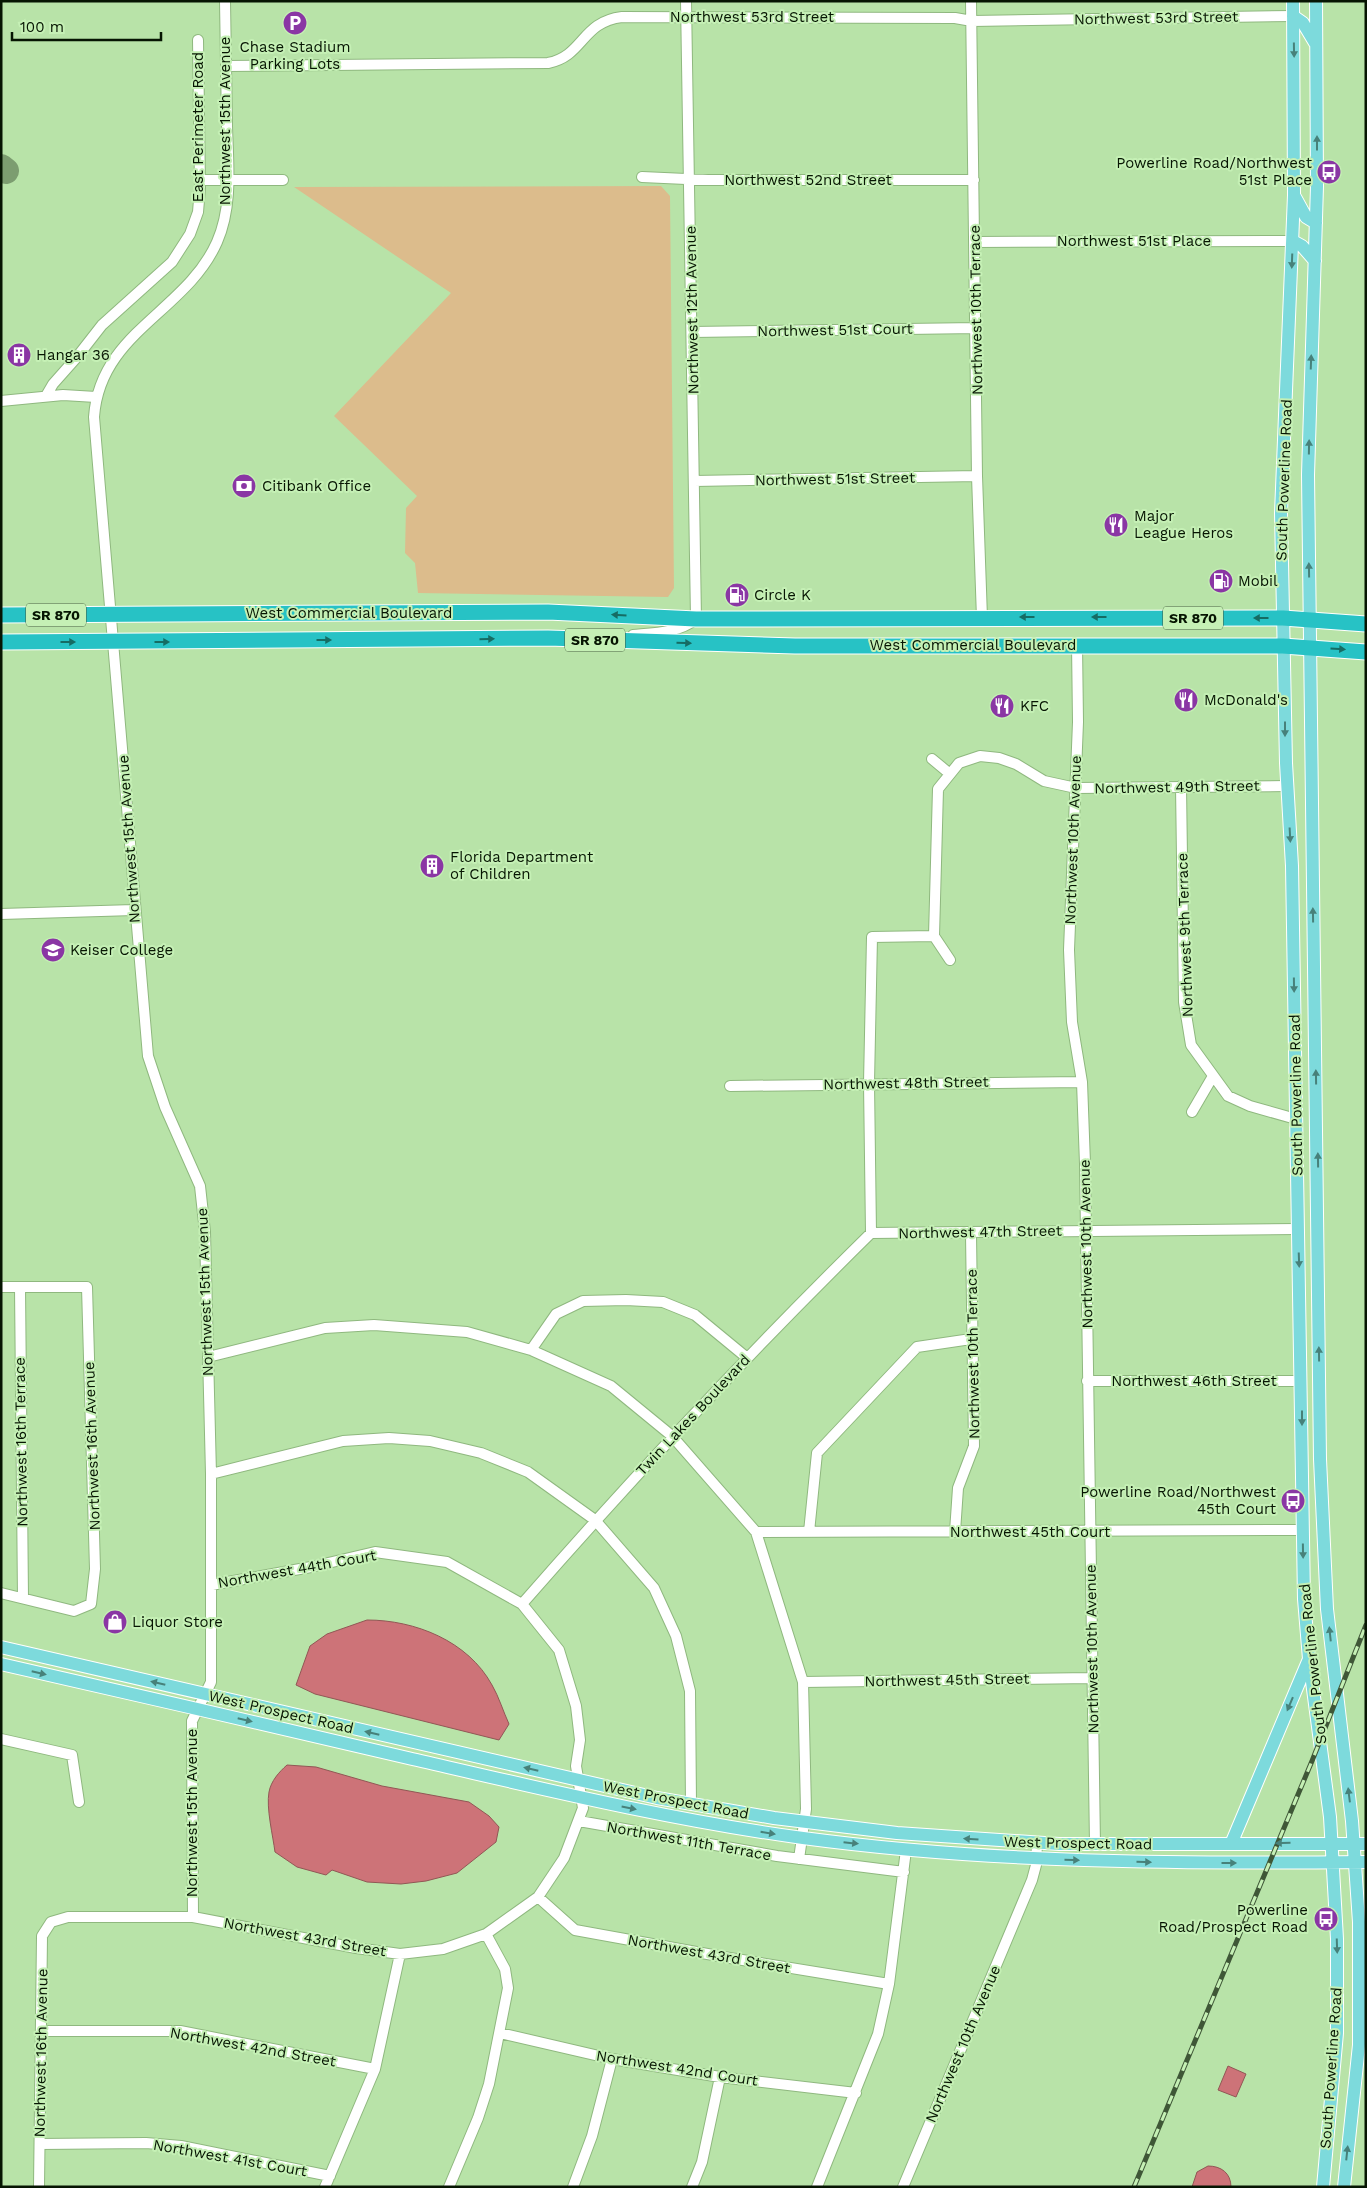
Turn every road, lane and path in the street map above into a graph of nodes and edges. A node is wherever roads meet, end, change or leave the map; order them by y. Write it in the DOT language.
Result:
graph roads {
  1 [pos="225,1"];
  2 [pos="686,1"];
  3 [pos="971,1"];
  4 [pos="1293,1"];
  5 [pos="1316,1"];
  6 [pos="1294,16"];
  7 [pos="687,18"];
  8 [pos="972,20"];
  9 [pos="198,40"];
  10 [pos="1317,45"];
  11 [pos="226,66"];
  12 [pos="642,177"];
  13 [pos="690,179"];
  14 [pos="200,180"];
  15 [pos="228,180"];
  16 [pos="283,180"];
  17 [pos="974,180"];
  18 [pos="1294,195"];
  19 [pos="1316,223"];
  20 [pos="1292,241"];
  21 [pos="975,242"];
  22 [pos="1315,262"];
  23 [pos="977,328"];
  24 [pos="692,332"];
  25 [pos="46,396"];
  26 [pos="96,397"];
  27 [pos="1,401"];
  28 [pos="977,476"];
  29 [pos="694,481"];
  30 [pos="1,615"];
  31 [pos="110,615"];
  32 [pos="888,618"];
  33 [pos="982,618"];
  34 [pos="1283,618"];
  35 [pos="696,619"];
  36 [pos="1310,619"];
  37 [pos="1366,624"];
  38 [pos="579,639"];
  39 [pos="1,642"];
  40 [pos="113,642"];
  41 [pos="727,644"];
  42 [pos="1076,644"];
  43 [pos="1283,646"];
  44 [pos="1310,648"];
  45 [pos="1366,652"];
  46 [pos="932,759"];
  47 [pos="950,774"];
  48 [pos="1181,786"];
  49 [pos="1287,786"];
  50 [pos="1076,788"];
  51 [pos="134,910"];
  52 [pos="1,914"];
  53 [pos="934,936"];
  54 [pos="950,960"];
  55 [pos="1213,1076"];
  56 [pos="1082,1082"];
  57 [pos="869,1083"];
  58 [pos="730,1086"];
  59 [pos="1192,1112"];
  60 [pos="1296,1119"];
  61 [pos="1317,1126"];
  62 [pos="1086,1230"];
  63 [pos="1298,1230"];
  64 [pos="871,1233"];
  65 [pos="971,1234"];
  66 [pos="1,1287"];
  67 [pos="20,1287"];
  68 [pos="972,1339"];
  69 [pos="531,1350"];
  70 [pos="1301,1351"];
  71 [pos="208,1357"];
  72 [pos="746,1357"];
  73 [pos="1302,1380"];
  74 [pos="1087,1381"];
  75 [pos="1320,1382"];
  76 [pos="1320,1403"];
  77 [pos="672,1436"];
  78 [pos="211,1474"];
  79 [pos="595,1520"];
  80 [pos="1303,1530"];
  81 [pos="756,1532"];
  82 [pos="809,1532"];
  83 [pos="955,1532"];
  84 [pos="1090,1532"];
  85 [pos="211,1585"];
  86 [pos="1,1592"];
  87 [pos="22,1598"];
  88 [pos="522,1604"];
  89 [pos="1,1647"];
  90 [pos="1309,1659"];
  91 [pos="1,1664"];
  92 [pos="1092,1678"];
  93 [pos="802,1682"];
  94 [pos="205,1694"];
  95 [pos="198,1709"];
  96 [pos="1,1738"];
  97 [pos="578,1780"];
  98 [pos="581,1797"];
  99 [pos="79,1802"];
  100 [pos="691,1804"];
  101 [pos="579,1821"];
  102 [pos="804,1822"];
  103 [pos="802,1838"];
  104 [pos="1037,1843"];
  105 [pos="1332,1843"];
  106 [pos="1232,1844"];
  107 [pos="1360,1844"];
  108 [pos="1095,1845"];
  109 [pos="906,1850"];
  110 [pos="799,1859"];
  111 [pos="1036,1859"];
  112 [pos="1333,1862"];
  113 [pos="1361,1862"];
  114 [pos="904,1872"];
  115 [pos="538,1897"];
  116 [pos="193,1917"];
  117 [pos="51,1922"];
  118 [pos="486,1934"];
  119 [pos="400,1954"];
  120 [pos="889,1984"];
  121 [pos="41,2031"];
  122 [pos="500,2033"];
  123 [pos="612,2059"];
  124 [pos="375,2069"];
  125 [pos="720,2077"];
  126 [pos="856,2093"];
  127 [pos="40,2144"];
  128 [pos="330,2176"];
  129 [pos="39,2187"];
  130 [pos="325,2187"];
  131 [pos="449,2187"];
  132 [pos="573,2187"];
  133 [pos="692,2187"];
  134 [pos="817,2187"];
  135 [pos="903,2187"];
  136 [pos="1323,2187"];
  137 [pos="1344,2187"];
  1 -- 11 [label="street, Northwest 15th Avenue"];
  2 -- 7 [label="street, Northwest 12th Avenue"];
  3 -- 8 [label="street, Northwest 10th Terrace"];
  4 -- 6 [label="main road, South Powerline Road"];
  5 -- 10 [label="main road, South Powerline Road"];
  6 -- 8 [label="street, Northwest 53rd Street"];
  6 -- 10 [label="main road"];
  6 -- 18 [label="main road, South Powerline Road, one-way"];
  7 -- 8 [label="street, Northwest 53rd Street"];
  7 -- 11 [label="street, Northwest 53rd Street"];
  7 -- 13 [label="street, Northwest 12th Avenue"];
  8 -- 17 [label="street, Northwest 10th Terrace"];
  9 -- 14 [label="street, East Perimeter Road"];
  19 -- 10 [label="main road, South Powerline Road, one-way"];
  11 -- 15 [label="street, Northwest 15th Avenue"];
  12 -- 13 [label="street, Northwest 52nd Street"];
  13 -- 17 [label="street, Northwest 52nd Street"];
  13 -- 24 [label="street, Northwest 12th Avenue"];
  14 -- 15 [label="street"];
  14 -- 25 [label="street, East Perimeter Road"];
  15 -- 16 [label="street"];
  15 -- 26 [label="street, Northwest 15th Avenue"];
  17 -- 21 [label="street, Northwest 10th Terrace"];
  18 -- 19 [label="main road"];
  18 -- 20 [label="main road, South Powerline Road"];
  19 -- 22 [label="main road, South Powerline Road"];
  20 -- 21 [label="street, Northwest 51st Place"];
  20 -- 22 [label="main road"];
  20 -- 34 [label="main road, South Powerline Road, one-way"];
  21 -- 23 [label="street, Northwest 10th Terrace"];
  36 -- 22 [label="main road, South Powerline Road, one-way"];
  23 -- 24 [label="street, Northwest 51st Court"];
  23 -- 28 [label="street, Northwest 10th Terrace"];
  24 -- 29 [label="street, Northwest 12th Avenue"];
  25 -- 26 [label="street"];
  25 -- 27 [label="street"];
  26 -- 31 [label="street, Northwest 15th Avenue"];
  28 -- 29 [label="street, Northwest 51st Street"];
  28 -- 33 [label="street, Northwest 10th Terrace"];
  29 -- 35 [label="street, Northwest 12th Avenue"];
  30 -- 31 [label="highway, West Commercial Boulevard / SR 870"];
  35 -- 31 [label="highway, West Commercial Boulevard / SR 870, one-way"];
  31 -- 40 [label="street, Northwest 15th Avenue"];
  32 -- 33 [label="highway, West Commercial Boulevard / SR 870"];
  32 -- 35 [label="highway, West Commercial Boulevard / SR 870"];
  32 -- 41 [label="highway"];
  34 -- 33 [label="highway, West Commercial Boulevard / SR 870, one-way"];
  34 -- 36 [label="highway, West Commercial Boulevard / SR 870"];
  34 -- 43 [label="main road, South Powerline Road"];
  35 -- 38 [label="street, West Commercial Boulevard"];
  36 -- 37 [label="highway, West Commercial Boulevard / SR 870"];
  36 -- 44 [label="main road, South Powerline Road"];
  40 -- 38 [label="highway, West Commercial Boulevard / SR 870, one-way"];
  38 -- 41 [label="highway, West Commercial Boulevard / SR 870, one-way"];
  39 -- 40 [label="highway, West Commercial Boulevard / SR 870, one-way"];
  40 -- 51 [label="street, Northwest 15th Avenue"];
  41 -- 42 [label="highway, West Commercial Boulevard / SR 870"];
  42 -- 43 [label="highway, West Commercial Boulevard / SR 870"];
  42 -- 50 [label="street, Northwest 10th Avenue"];
  43 -- 44 [label="highway, West Commercial Boulevard / SR 870"];
  43 -- 49 [label="main road, South Powerline Road, one-way"];
  44 -- 45 [label="highway, West Commercial Boulevard / SR 870, one-way"];
  61 -- 44 [label="main road, South Powerline Road, one-way"];
  46 -- 47 [label="street"];
  47 -- 50 [label="street, Northwest 49th Street"];
  47 -- 53 [label="street, Northwest 49th Street"];
  48 -- 49 [label="street, Northwest 49th Street"];
  48 -- 50 [label="street, Northwest 49th Street"];
  48 -- 55 [label="street, Northwest 9th Terrace"];
  49 -- 60 [label="main road, South Powerline Road, one-way"];
  50 -- 56 [label="street, Northwest 10th Avenue"];
  51 -- 52 [label="street"];
  51 -- 71 [label="street, Northwest 15th Avenue"];
  53 -- 54 [label="street"];
  53 -- 57 [label="street"];
  55 -- 59 [label="street"];
  55 -- 60 [label="street, Northwest 9th Terrace"];
  56 -- 57 [label="street, Northwest 48th Street"];
  56 -- 62 [label="street, Northwest 10th Avenue"];
  57 -- 58 [label="street, Northwest 48th Street"];
  57 -- 64 [label="street"];
  60 -- 61 [label="main road"];
  60 -- 63 [label="main road, South Powerline Road"];
  75 -- 61 [label="main road, South Powerline Road, one-way"];
  62 -- 63 [label="street, Northwest 47th Street"];
  62 -- 65 [label="street, Northwest 47th Street"];
  62 -- 74 [label="street, Northwest 10th Avenue"];
  63 -- 70 [label="main road, South Powerline Road, one-way"];
  64 -- 65 [label="street, Northwest 47th Street"];
  64 -- 72 [label="street, Twin Lakes Boulevard"];
  65 -- 68 [label="street, Northwest 10th Terrace"];
  66 -- 67 [label="street"];
  67 -- 87 [label="street, Northwest 16th Terrace"];
  67 -- 87 [label="street, Northwest 16th Avenue"];
  68 -- 82 [label="street"];
  68 -- 83 [label="street, Northwest 10th Terrace"];
  69 -- 71 [label="street"];
  69 -- 72 [label="street"];
  69 -- 77 [label="street"];
  70 -- 73 [label="main road, South Powerline Road"];
  70 -- 75 [label="main road"];
  71 -- 78 [label="street, Northwest 15th Avenue"];
  72 -- 77 [label="street, Twin Lakes Boulevard"];
  73 -- 74 [label="street, Northwest 46th Street"];
  73 -- 76 [label="main road"];
  73 -- 80 [label="main road, South Powerline Road, one-way"];
  74 -- 84 [label="street, Northwest 10th Avenue"];
  75 -- 76 [label="main road, South Powerline Road"];
  107 -- 76 [label="main road, South Powerline Road, one-way"];
  77 -- 79 [label="street, Twin Lakes Boulevard"];
  77 -- 81 [label="street"];
  78 -- 79 [label="street"];
  78 -- 85 [label="street, Northwest 15th Avenue"];
  79 -- 88 [label="street, Twin Lakes Boulevard"];
  79 -- 100 [label="street"];
  80 -- 84 [label="street, Northwest 45th Court"];
  80 -- 90 [label="main road, South Powerline Road, one-way"];
  81 -- 82 [label="street, Northwest 45th Court"];
  81 -- 93 [label="street"];
  82 -- 83 [label="street, Northwest 45th Court"];
  83 -- 84 [label="street, Northwest 45th Court"];
  84 -- 92 [label="street, Northwest 10th Avenue"];
  85 -- 88 [label="street, Northwest 44th Court"];
  85 -- 94 [label="street, Northwest 15th Avenue"];
  86 -- 87 [label="street"];
  88 -- 97 [label="street"];
  94 -- 89 [label="main road, West Prospect Road, one-way"];
  90 -- 105 [label="main road, South Powerline Road"];
  90 -- 106 [label="main road, one-way"];
  91 -- 95 [label="main road, West Prospect Road, one-way"];
  92 -- 93 [label="street, Northwest 45th Street"];
  92 -- 108 [label="street, Northwest 10th Avenue"];
  93 -- 102 [label="street"];
  94 -- 95 [label="street, Northwest 15th Avenue"];
  97 -- 94 [label="main road, West Prospect Road, one-way"];
  95 -- 98 [label="main road, West Prospect Road, one-way"];
  95 -- 116 [label="street, Northwest 15th Avenue"];
  96 -- 99 [label="street"];
  97 -- 98 [label="street"];
  97 -- 100 [label="main road, West Prospect Road"];
  98 -- 101 [label="street"];
  98 -- 103 [label="main road, West Prospect Road, one-way"];
  100 -- 102 [label="main road, West Prospect Road"];
  101 -- 110 [label="street, Northwest 11th Terrace"];
  101 -- 115 [label="street"];
  102 -- 103 [label="street"];
  104 -- 102 [label="main road, West Prospect Road, one-way"];
  103 -- 109 [label="main road, West Prospect Road, one-way"];
  103 -- 110 [label="street"];
  104 -- 108 [label="main road, West Prospect Road"];
  104 -- 111 [label="street, Northwest 10th Avenue"];
  105 -- 106 [label="main road, West Prospect Road, one-way"];
  105 -- 107 [label="main road, West Prospect Road"];
  105 -- 112 [label="main road, South Powerline Road"];
  106 -- 108 [label="main road, West Prospect Road"];
  107 -- 113 [label="main road, South Powerline Road"];
  109 -- 111 [label="main road, West Prospect Road"];
  109 -- 114 [label="street"];
  110 -- 114 [label="street, Northwest 11th Terrace"];
  111 -- 112 [label="main road, West Prospect Road, one-way"];
  111 -- 135 [label="street, Northwest 10th Avenue"];
  112 -- 113 [label="main road, West Prospect Road"];
  112 -- 136 [label="main road, South Powerline Road, one-way"];
  137 -- 113 [label="main road, South Powerline Road, one-way"];
  114 -- 120 [label="street"];
  115 -- 118 [label="street, Northwest 43rd Street"];
  115 -- 120 [label="street, Northwest 43rd Street"];
  116 -- 117 [label="street, Northwest 43rd Street"];
  116 -- 119 [label="street, Northwest 43rd Street"];
  117 -- 121 [label="street, Northwest 16th Avenue"];
  118 -- 119 [label="street, Northwest 43rd Street"];
  118 -- 122 [label="street"];
  119 -- 124 [label="street"];
  120 -- 126 [label="street"];
  121 -- 124 [label="street, Northwest 42nd Street"];
  121 -- 127 [label="street, Northwest 16th Avenue"];
  122 -- 123 [label="street, Northwest 42nd Court"];
  122 -- 131 [label="street"];
  123 -- 125 [label="street, Northwest 42nd Court"];
  123 -- 132 [label="street"];
  124 -- 128 [label="street"];
  125 -- 126 [label="street, Northwest 42nd Court"];
  125 -- 133 [label="street"];
  126 -- 134 [label="street"];
  127 -- 128 [label="street, Northwest 41st Court"];
  127 -- 129 [label="street, Northwest 16th Avenue"];
  128 -- 130 [label="street"];
}
